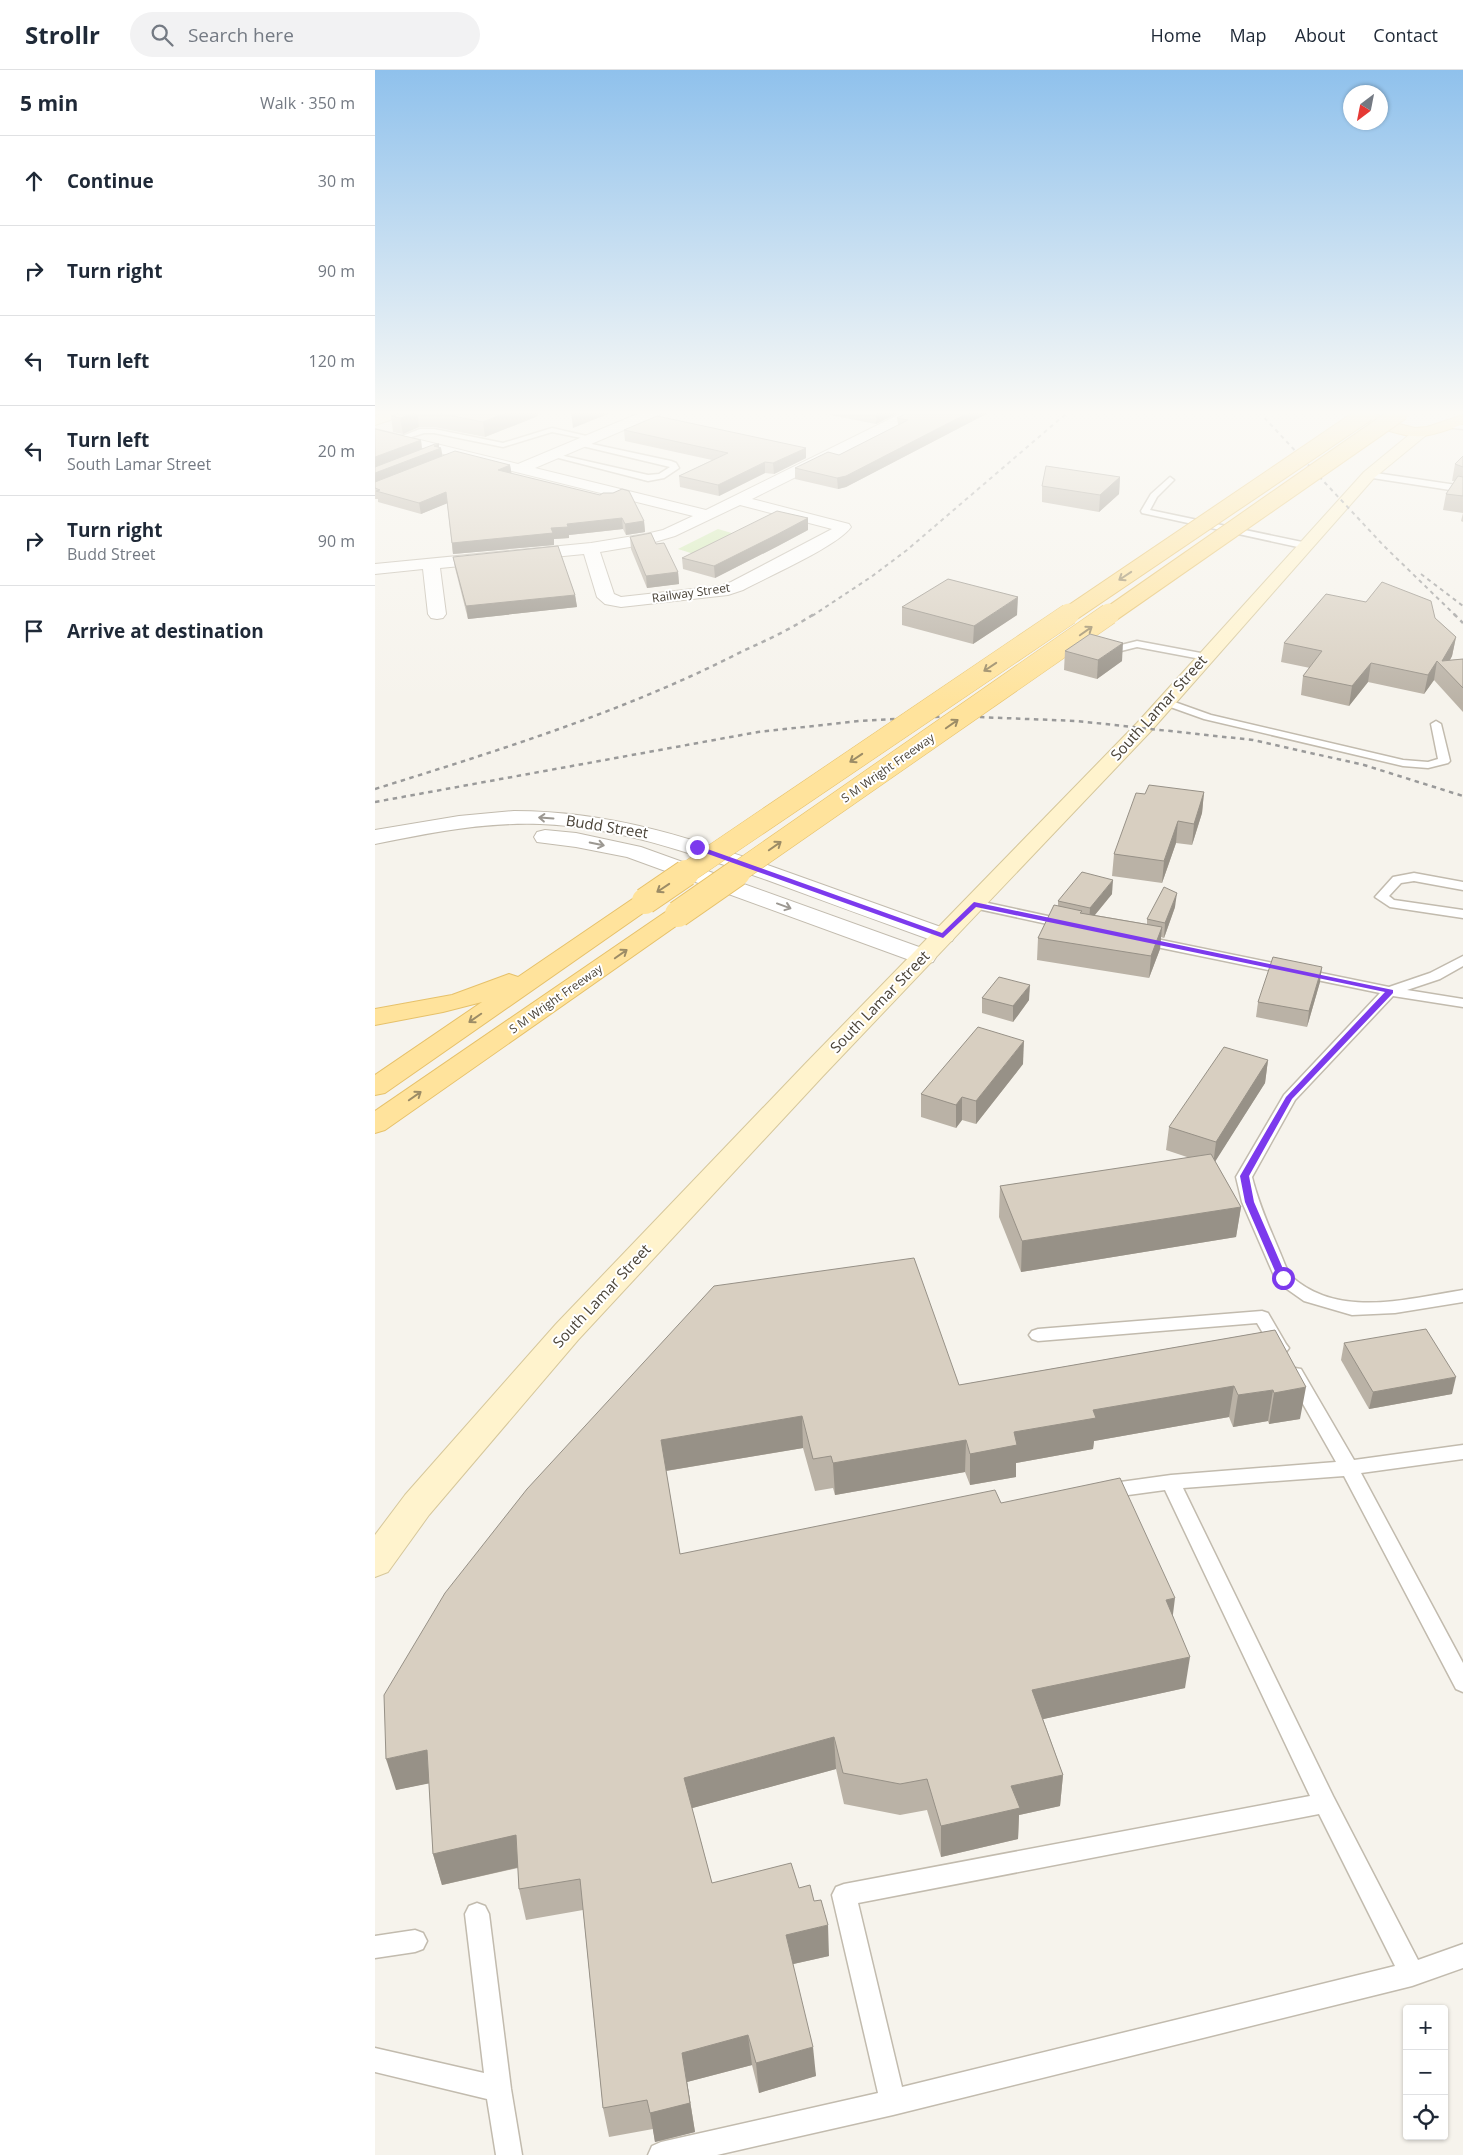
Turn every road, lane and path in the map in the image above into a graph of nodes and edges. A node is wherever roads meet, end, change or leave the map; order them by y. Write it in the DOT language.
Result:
graph roads {
  1 [pos="690,509"];
  2 [pos="718,509"];
  3 [pos="774,509"];
  4 [pos="1146,509"];
  5 [pos="1225,509"];
  6 [pos="1261,509"];
  7 [pos="1339,509"];
  8 [pos="709,514"];
  9 [pos="1307,546"];
  10 [pos="591,548"];
  11 [pos="431,564"];
  12 [pos="375,569"];
  13 [pos="437,614"];
  14 [pos="1105,652"];
  15 [pos="1206,657"];
  16 [pos="1165,702"];
  17 [pos="1436,724"];
  18 [pos="375,837"];
  19 [pos="375,854"];
  20 [pos="1463,886"];
  21 [pos="645,901"];
  22 [pos="974,904"];
  23 [pos="1463,914"];
  24 [pos="1081,927"];
  25 [pos="943,936"];
  26 [pos="1127,937"];
  27 [pos="924,957"];
  28 [pos="1463,960"];
  29 [pos="1390,991"];
  30 [pos="1463,1003"];
  31 [pos="375,1007"];
  32 [pos="419,1009"];
  33 [pos="375,1017"];
  34 [pos="375,1087"];
  35 [pos="375,1124"];
  36 [pos="1463,1296"];
  37 [pos="1038,1335"];
  38 [pos="1463,1452"];
  39 [pos="1349,1468"];
  40 [pos="1171,1482"];
  41 [pos="1083,1493"];
  42 [pos="375,1562"];
  43 [pos="1463,1683"];
  44 [pos="1325,1803"];
  45 [pos="477,1914"];
  46 [pos="415,1941"];
  47 [pos="375,1947"];
  48 [pos="1463,1956"];
  49 [pos="1412,1974"];
  50 [pos="375,2060"];
  51 [pos="498,2089"];
  52 [pos="893,2102"];
  53 [pos="509,2155"];
  54 [pos="661,2155"];
  1 -- 8 [label="street"];
  2 -- 8 [label="street"];
  3 -- 10 [label="street, Railway Street"];
  4 -- 9 [label="lane"];
  5 -- 21 [label="main road, S M Wright Freeway, one-way, bridge"];
  35 -- 6 [label="main road, S M Wright Freeway, one-way, bridge"];
  7 -- 9 [label="main road, South Lamar Street"];
  8 -- 10 [label="street"];
  9 -- 15 [label="main road, South Lamar Street"];
  10 -- 11 [label="street"];
  11 -- 12 [label="street"];
  11 -- 13 [label="street"];
  14 -- 15 [label="lane"];
  15 -- 16 [label="main road, South Lamar Street"];
  16 -- 17 [label="lane"];
  16 -- 22 [label="main road, South Lamar Street"];
  25 -- 18 [label="street, Budd Street, one-way"];
  19 -- 27 [label="street, Budd Street, one-way"];
  20 -- 23 [label="lane"];
  21 -- 32 [label="main road"];
  21 -- 34 [label="main road, S M Wright Freeway, one-way"];
  22 -- 24 [label="lane"];
  22 -- 25 [label="main road, South Lamar Street"];
  25 -- 27 [label="main road, South Lamar Street"];
  26 -- 29 [label="lane"];
  27 -- 42 [label="main road, South Lamar Street"];
  28 -- 29 [label="lane"];
  29 -- 30 [label="lane"];
  29 -- 36 [label="lane"];
  31 -- 32 [label="main road"];
  32 -- 33 [label="main road"];
  37 -- 39 [label="lane"];
  38 -- 39 [label="lane"];
  39 -- 40 [label="lane"];
  39 -- 43 [label="lane"];
  40 -- 41 [label="lane"];
  40 -- 44 [label="lane"];
  44 -- 49 [label="lane"];
  44 -- 52 [label="lane"];
  45 -- 51 [label="lane"];
  46 -- 47 [label="lane"];
  48 -- 49 [label="lane"];
  49 -- 52 [label="lane"];
  50 -- 51 [label="lane"];
  51 -- 53 [label="lane"];
  52 -- 54 [label="lane"];
}
